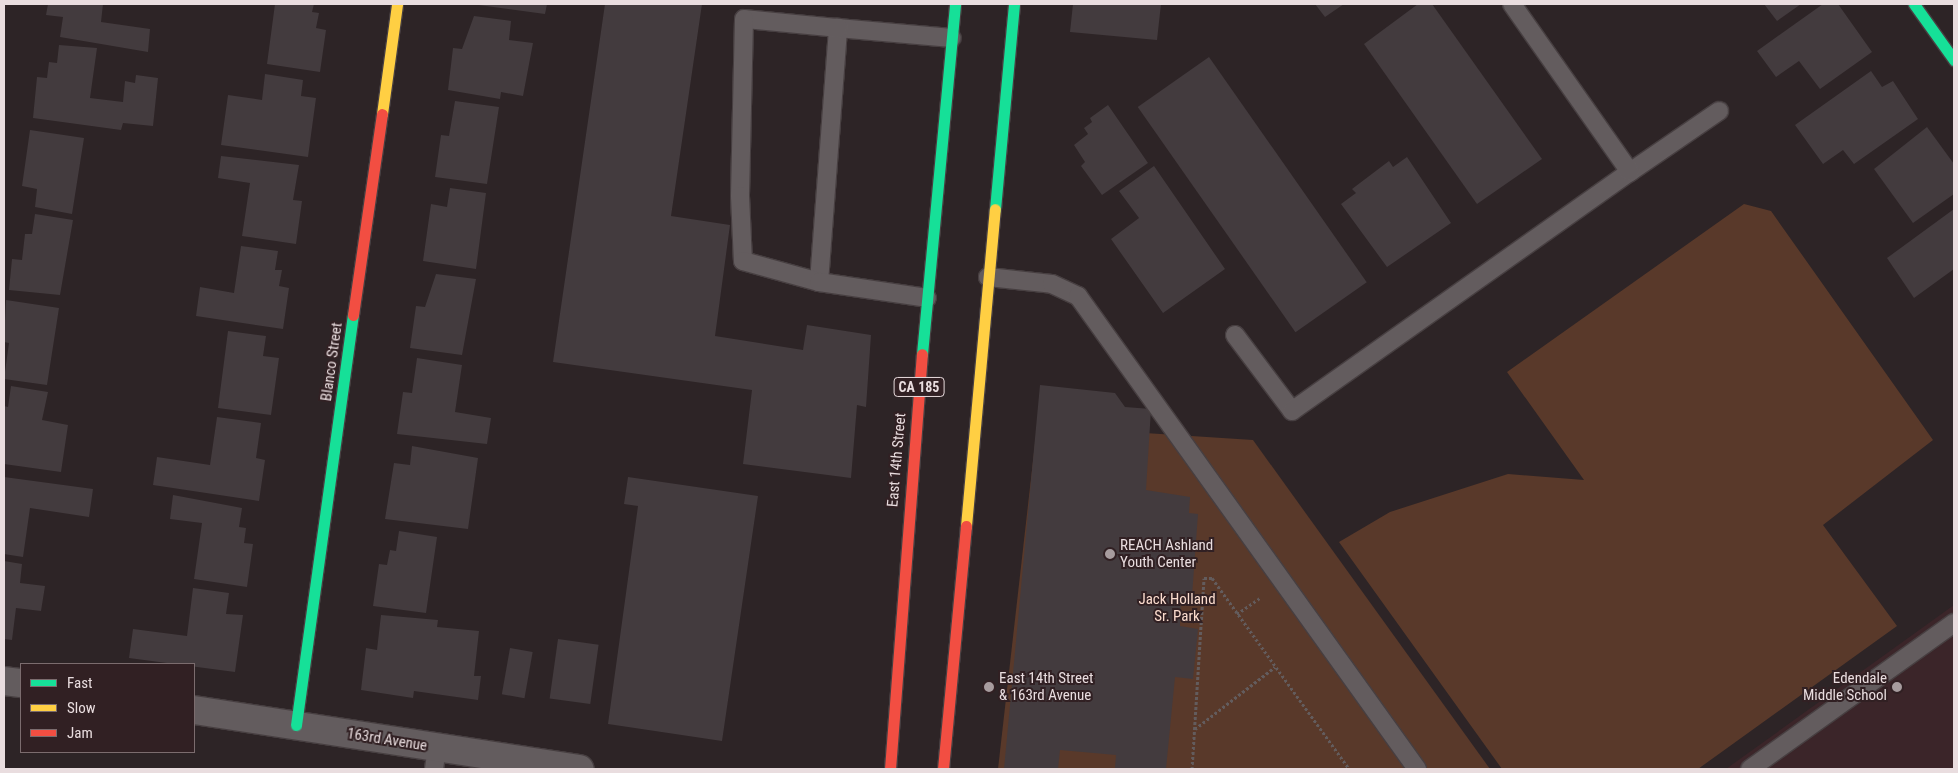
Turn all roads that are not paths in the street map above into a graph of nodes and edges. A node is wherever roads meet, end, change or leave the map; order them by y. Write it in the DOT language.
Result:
graph roads {
  1 [pos="397,4"];
  2 [pos="955,4"];
  3 [pos="1014,4"];
  4 [pos="1512,4"];
  5 [pos="1914,4"];
  6 [pos="838,28"];
  7 [pos="952,38"];
  8 [pos="1954,60"];
  9 [pos="1718,111"];
  10 [pos="1630,172"];
  11 [pos="988,277"];
  12 [pos="819,282"];
  13 [pos="927,298"];
  14 [pos="1235,335"];
  15 [pos="1954,623"];
  16 [pos="4,681"];
  17 [pos="20,684"];
  18 [pos="195,710"];
  19 [pos="296,725"];
  20 [pos="435,758"];
  21 [pos="580,769"];
  22 [pos="890,769"];
  23 [pos="943,769"];
  24 [pos="1417,769"];
  25 [pos="1750,769"];
  1 -- 19 [label="main road, Blanco Street"];
  2 -- 7 [label="main road, East 14th Street / CA 185"];
  3 -- 11 [label="main road"];
  4 -- 10 [label="lane"];
  5 -- 8 [label="main road"];
  6 -- 7 [label="lane"];
  6 -- 12 [label="lane"];
  6 -- 12 [label="lane"];
  7 -- 13 [label="main road, East 14th Street / CA 185"];
  9 -- 10 [label="lane"];
  10 -- 14 [label="lane"];
  11 -- 23 [label="main road"];
  11 -- 24 [label="lane"];
  12 -- 13 [label="lane"];
  13 -- 22 [label="main road, East 14th Street / CA 185"];
  15 -- 25 [label="lane"];
  16 -- 17 [label="street"];
  18 -- 19 [label="street, 163rd Avenue"];
  19 -- 20 [label="street, 163rd Avenue"];
  20 -- 21 [label="street, 163rd Avenue"];
}
